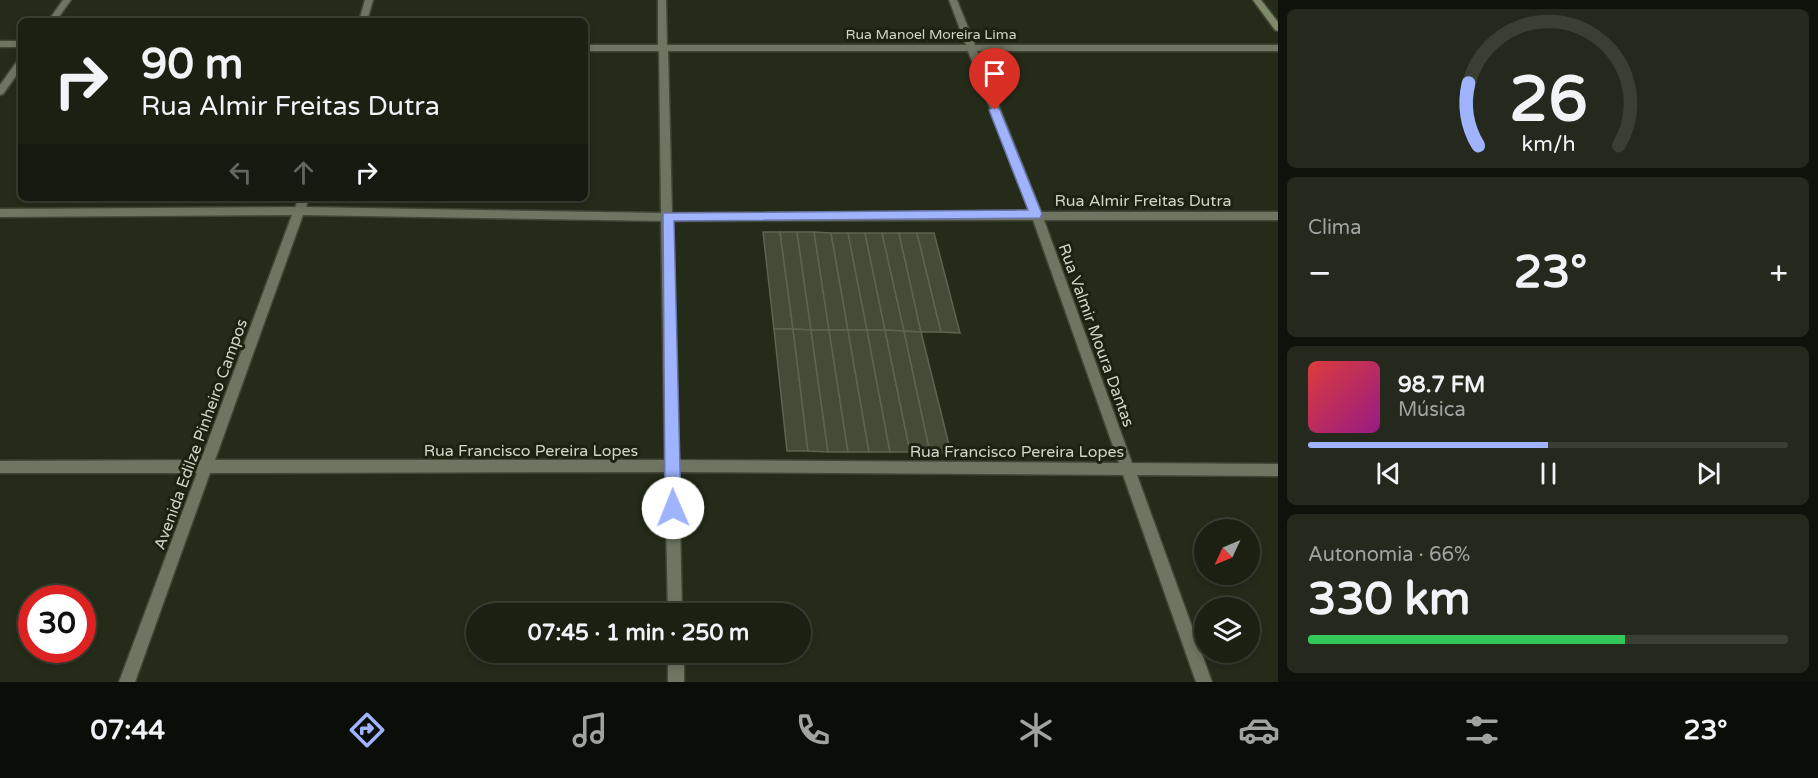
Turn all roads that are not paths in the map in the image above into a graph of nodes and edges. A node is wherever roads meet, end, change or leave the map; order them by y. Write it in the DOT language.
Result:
graph roads {
  1 [pos="68,0"];
  2 [pos="369,0"];
  3 [pos="662,0"];
  4 [pos="953,0"];
  5 [pos="1257,0"];
  6 [pos="54,18"];
  7 [pos="364,18"];
  8 [pos="1278,28"];
  9 [pos="0,44"];
  10 [pos="18,44"];
  11 [pos="588,48"];
  12 [pos="661,48"];
  13 [pos="970,48"];
  14 [pos="1278,48"];
  15 [pos="18,66"];
  16 [pos="0,92"];
  17 [pos="302,204"];
  18 [pos="0,213"];
  19 [pos="1036,214"];
  20 [pos="1278,216"];
  21 [pos="668,217"];
  22 [pos="672,466"];
  23 [pos="0,467"];
  24 [pos="1127,467"];
  25 [pos="204,468"];
  26 [pos="1278,470"];
  27 [pos="675,603"];
  28 [pos="676,663"];
  29 [pos="127,682"];
  30 [pos="676,682"];
  31 [pos="1204,682"];
  1 -- 6 [label="street"];
  2 -- 7 [label="street"];
  3 -- 12 [label="street"];
  4 -- 13 [label="street, Rua Valmir Moura Dantas"];
  5 -- 8 [label="street"];
  9 -- 10 [label="street"];
  11 -- 12 [label="street, Rua Manoel Moreira Lima"];
  12 -- 13 [label="street, Rua Manoel Moreira Lima"];
  12 -- 21 [label="street"];
  13 -- 14 [label="street, Rua Manoel Moreira Lima"];
  13 -- 19 [label="street, Rua Valmir Moura Dantas"];
  15 -- 16 [label="street"];
  17 -- 18 [label="street, Rua Almir Freitas Dutra"];
  17 -- 21 [label="street, Rua Almir Freitas Dutra"];
  17 -- 25 [label="street, Avenida Edilze Pinheiro Campos"];
  19 -- 20 [label="street, Rua Almir Freitas Dutra"];
  19 -- 21 [label="street, Rua Almir Freitas Dutra"];
  19 -- 24 [label="street, Rua Valmir Moura Dantas"];
  21 -- 22 [label="street"];
  22 -- 24 [label="street, Rua Francisco Pereira Lopes"];
  22 -- 25 [label="street, Rua Francisco Pereira Lopes"];
  22 -- 27 [label="street"];
  23 -- 25 [label="street, Rua Francisco Pereira Lopes"];
  24 -- 26 [label="street, Rua Francisco Pereira Lopes"];
  24 -- 31 [label="street, Rua Valmir Moura Dantas"];
  25 -- 29 [label="street, Avenida Edilze Pinheiro Campos"];
  28 -- 30 [label="street"];
}
